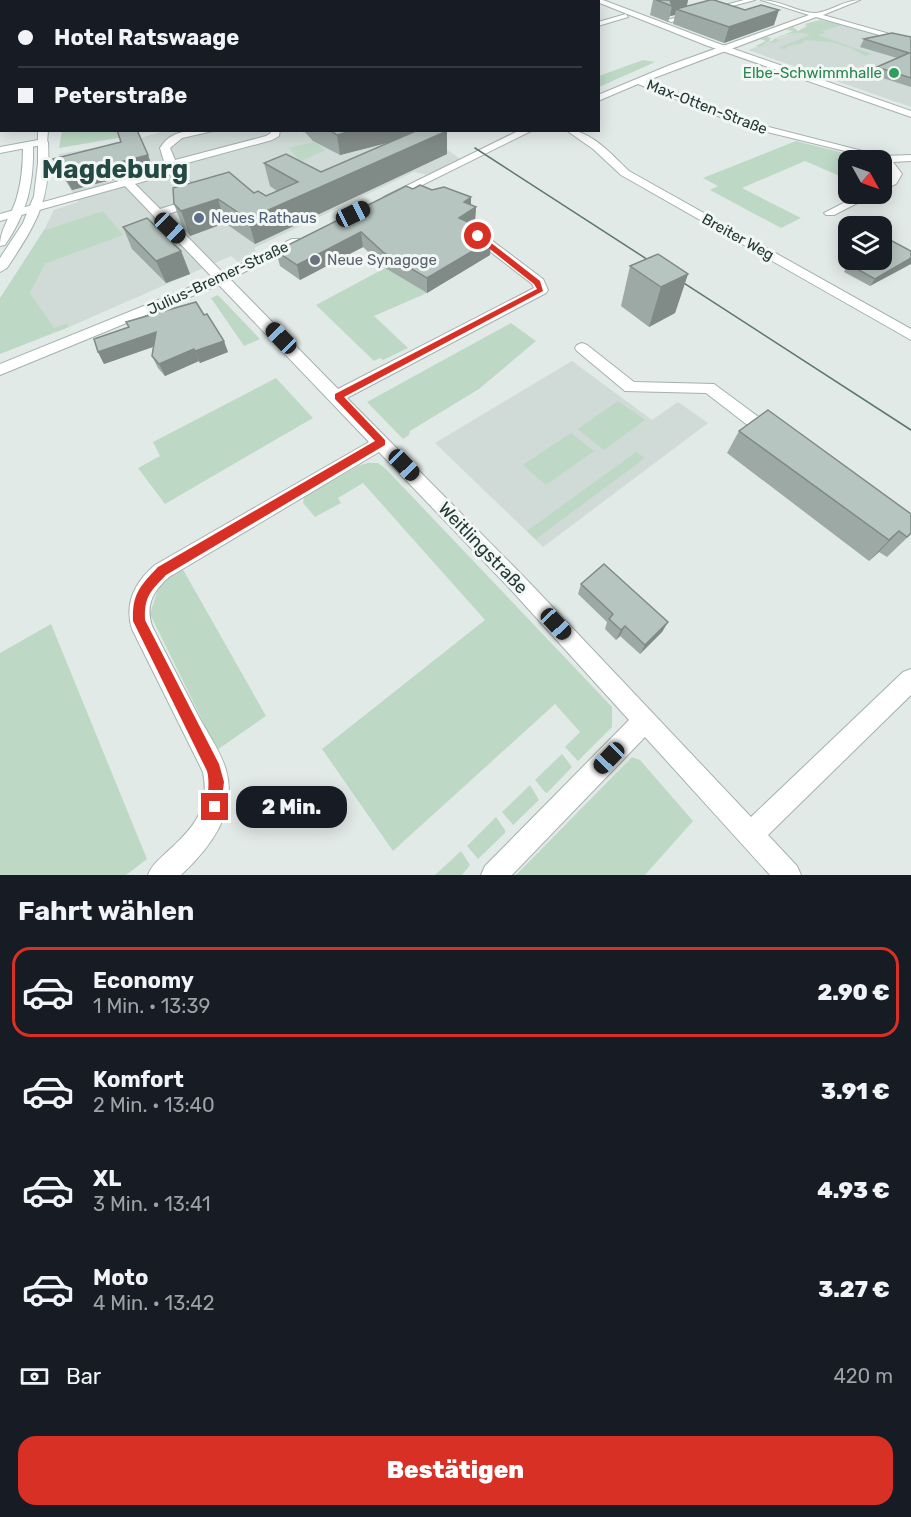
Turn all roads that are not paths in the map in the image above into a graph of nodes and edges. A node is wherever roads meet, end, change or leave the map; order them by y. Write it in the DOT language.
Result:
graph roads {
  1 [pos="753,0"];
  2 [pos="764,0"];
  3 [pos="857,0"];
  4 [pos="600,2"];
  5 [pos="682,6"];
  6 [pos="600,7"];
  7 [pos="701,13"];
  8 [pos="626,16"];
  9 [pos="815,16"];
  10 [pos="671,20"];
  11 [pos="600,23"];
  12 [pos="911,42"];
  13 [pos="721,50"];
  14 [pos="637,81"];
  15 [pos="600,97"];
  16 [pos="911,114"];
  17 [pos="911,121"];
  18 [pos="203,132"];
  19 [pos="276,132"];
  20 [pos="525,132"];
  21 [pos="573,132"];
  22 [pos="43,136"];
  23 [pos="27,139"];
  24 [pos="0,150"];
  25 [pos="846,150"];
  26 [pos="911,158"];
  27 [pos="892,159"];
  28 [pos="892,166"];
  29 [pos="171,167"];
  30 [pos="892,182"];
  31 [pos="128,183"];
  32 [pos="377,203"];
  33 [pos="848,204"];
  34 [pos="38,207"];
  35 [pos="830,213"];
  36 [pos="18,214"];
  37 [pos="157,214"];
  38 [pos="0,218"];
  39 [pos="478,236"];
  40 [pos="307,237"];
  41 [pos="0,242"];
  42 [pos="0,268"];
  43 [pos="222,279"];
  44 [pos="911,335"];
  45 [pos="582,348"];
  46 [pos="0,370"];
  47 [pos="338,396"];
  48 [pos="382,442"];
  49 [pos="782,442"];
  50 [pos="911,680"];
  51 [pos="646,720"];
  52 [pos="751,834"];
  53 [pos="161,875"];
  54 [pos="494,875"];
  55 [pos="788,875"];
  1 -- 7 [label="street"];
  2 -- 9 [label="street"];
  3 -- 9 [label="street"];
  4 -- 13 [label="street"];
  5 -- 7 [label="street"];
  6 -- 8 [label="street"];
  7 -- 10 [label="street"];
  8 -- 11 [label="street"];
  8 -- 13 [label="street"];
  9 -- 12 [label="street"];
  9 -- 13 [label="street"];
  13 -- 14 [label="street"];
  13 -- 16 [label="street"];
  13 -- 17 [label="street"];
  14 -- 15 [label="street"];
  14 -- 25 [label="street, Max-Otten-Straße"];
  18 -- 29 [label="street"];
  19 -- 29 [label="street"];
  20 -- 32 [label="street"];
  21 -- 44 [label="street, Breiter Weg"];
  22 -- 23 [label="street"];
  22 -- 34 [label="street"];
  23 -- 24 [label="street"];
  23 -- 36 [label="street"];
  26 -- 27 [label="street, Max-Otten-Straße"];
  28 -- 30 [label="street"];
  29 -- 31 [label="street"];
  29 -- 37 [label="street"];
  31 -- 34 [label="street"];
  31 -- 37 [label="street, Weitlingstraße"];
  33 -- 35 [label="street"];
  34 -- 36 [label="street"];
  34 -- 42 [label="street"];
  36 -- 38 [label="street"];
  36 -- 41 [label="street"];
  37 -- 43 [label="street, Weitlingstraße"];
  39 -- 47 [label="street"];
  40 -- 43 [label="street, Julius-Bremer-Straße"];
  43 -- 46 [label="street, Julius-Bremer-Straße"];
  43 -- 47 [label="street, Weitlingstraße"];
  45 -- 49 [label="street"];
  47 -- 48 [label="street, Weitlingstraße"];
  48 -- 51 [label="street, Weitlingstraße"];
  48 -- 53 [label="street"];
  50 -- 52 [label="street"];
  51 -- 52 [label="street, Weitlingstraße"];
  51 -- 54 [label="street"];
  52 -- 55 [label="street, Weitlingstraße"];
}
